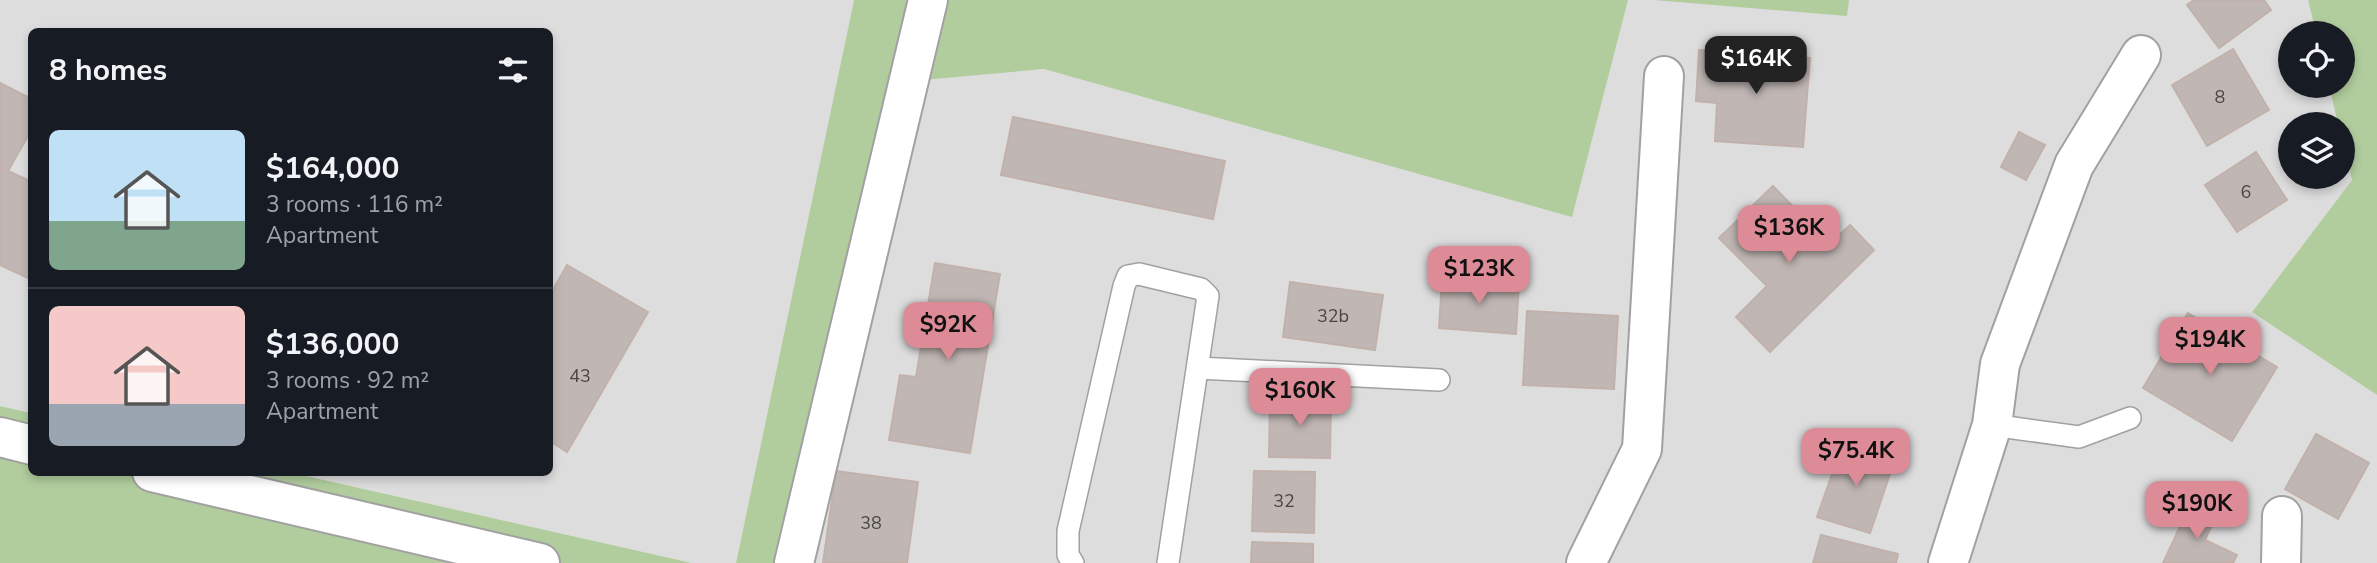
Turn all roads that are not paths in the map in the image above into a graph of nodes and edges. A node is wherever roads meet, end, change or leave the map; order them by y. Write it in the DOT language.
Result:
graph roads {
  1 [pos="928,0"];
  2 [pos="2141,55"];
  3 [pos="1664,76"];
  4 [pos="1198,368"];
  5 [pos="1439,380"];
  6 [pos="2130,418"];
  7 [pos="1992,425"];
  8 [pos="0,437"];
  9 [pos="28,443"];
  10 [pos="169,476"];
  11 [pos="2282,516"];
  12 [pos="540,563"];
  13 [pos="794,563"];
  14 [pos="1073,563"];
  15 [pos="1168,563"];
  16 [pos="1586,563"];
  17 [pos="1948,563"];
  18 [pos="2281,563"];
  1 -- 13 [label="street"];
  2 -- 7 [label="street"];
  3 -- 16 [label="street"];
  4 -- 5 [label="lane"];
  4 -- 14 [label="lane"];
  4 -- 15 [label="lane"];
  6 -- 7 [label="lane"];
  7 -- 17 [label="street"];
  8 -- 9 [label="street"];
  10 -- 12 [label="street"];
  11 -- 18 [label="street"];
}
